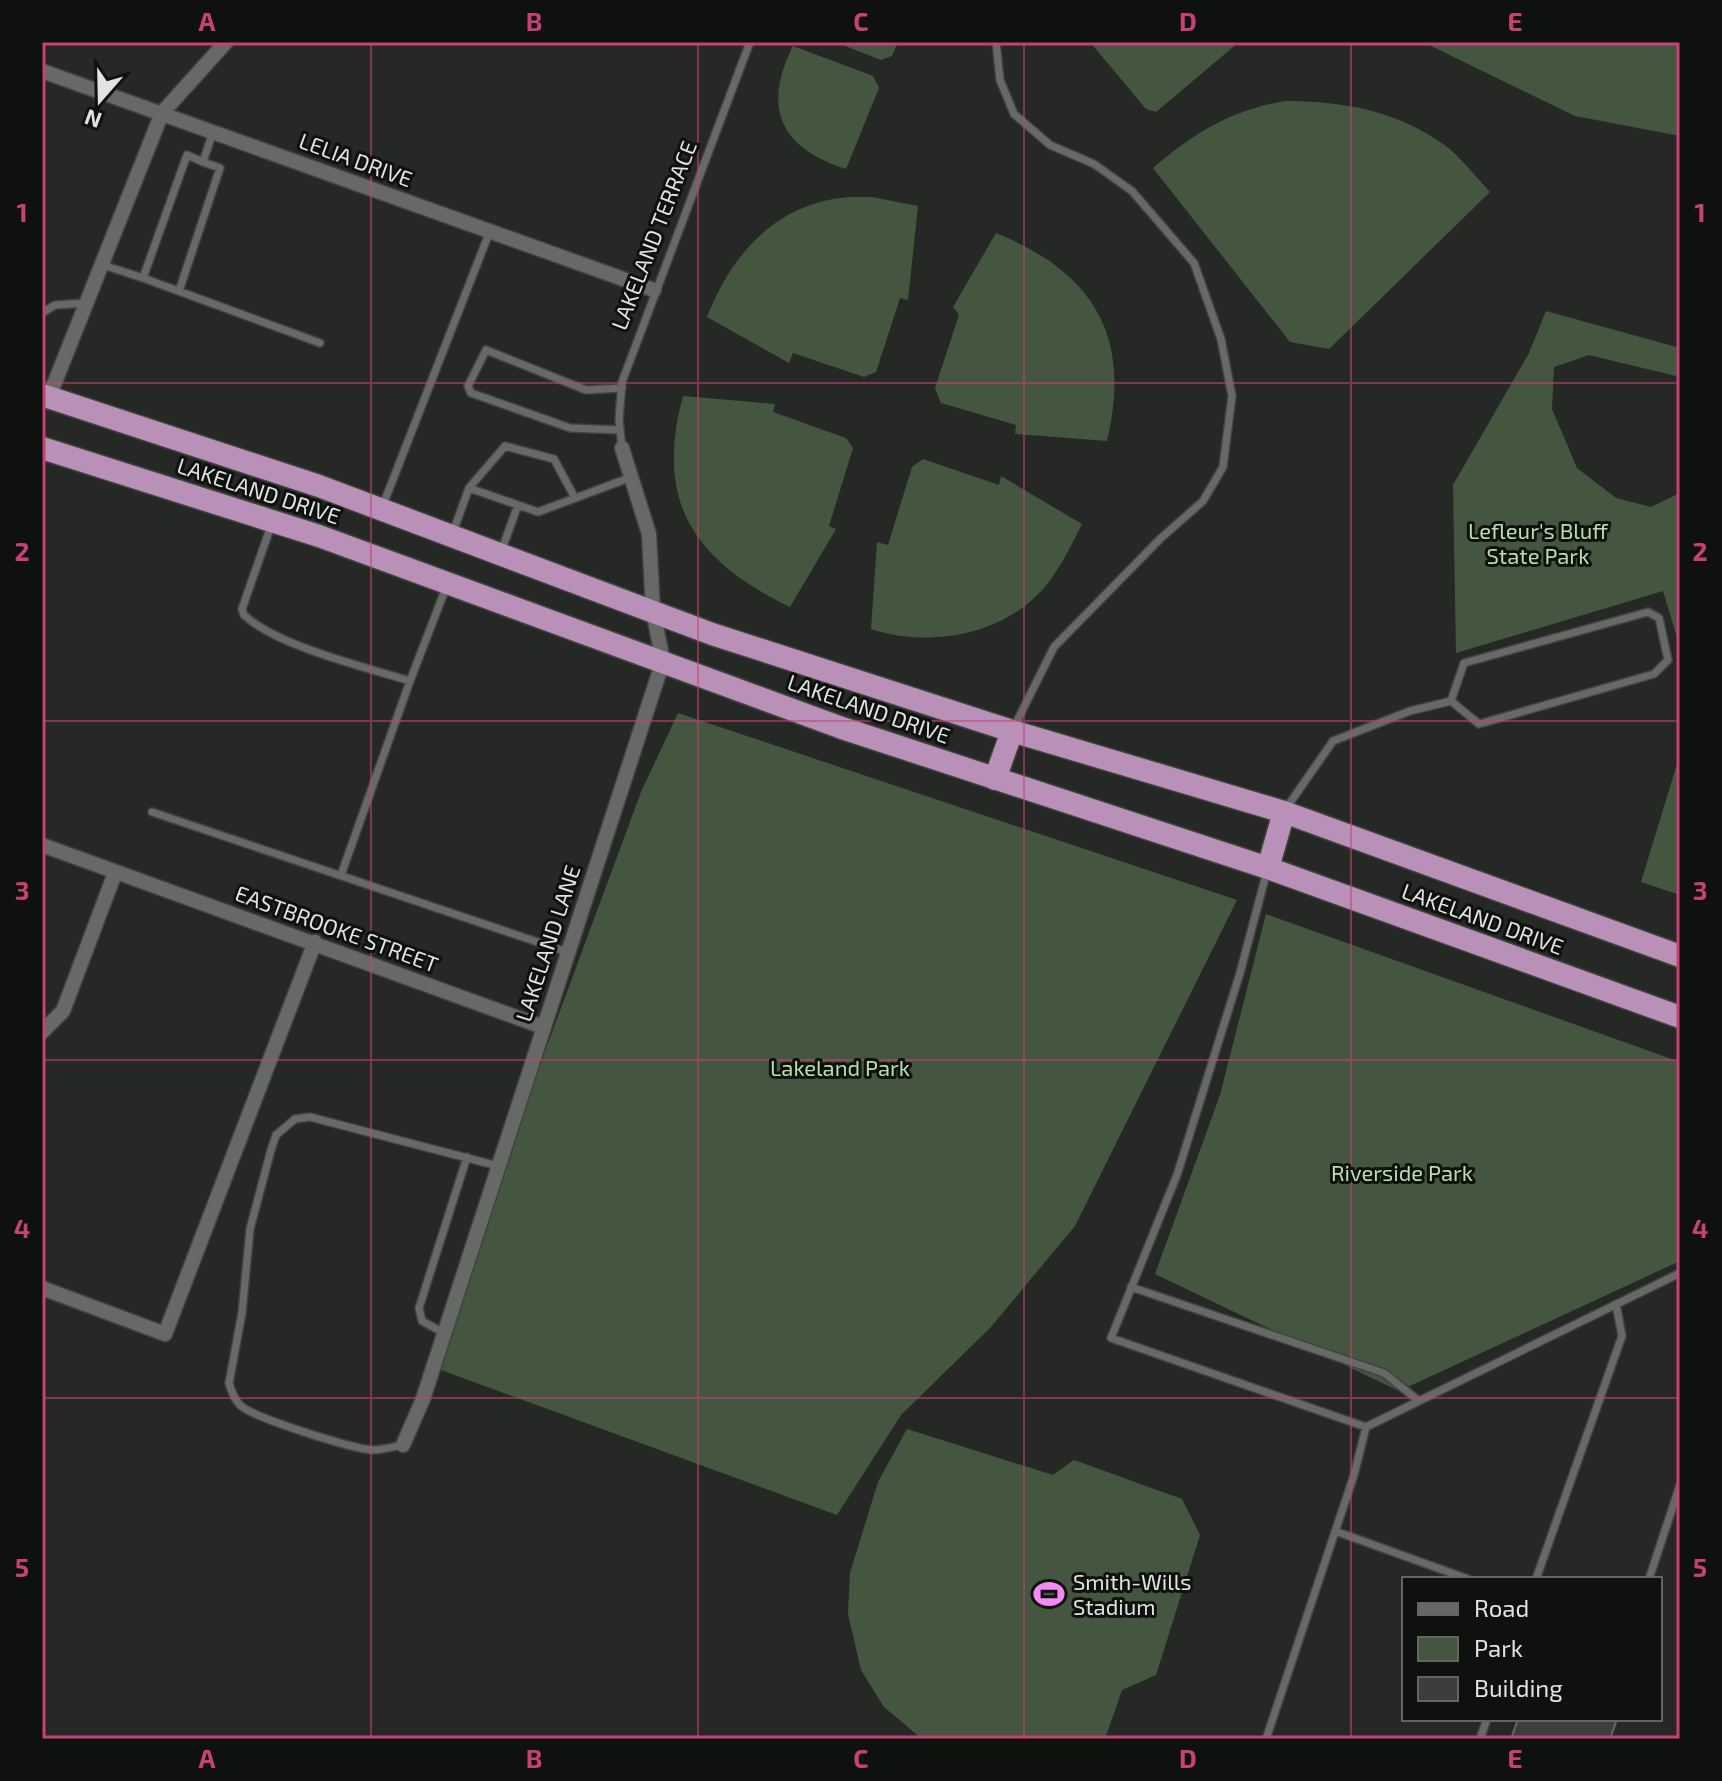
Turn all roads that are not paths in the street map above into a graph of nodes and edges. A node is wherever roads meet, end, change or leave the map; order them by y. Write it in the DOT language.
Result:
graph roads {
  1 [pos="226,42"];
  2 [pos="750,42"];
  3 [pos="996,42"];
  4 [pos="42,71"];
  5 [pos="162,113"];
  6 [pos="213,132"];
  7 [pos="203,162"];
  8 [pos="490,231"];
  9 [pos="103,265"];
  10 [pos="143,278"];
  11 [pos="654,290"];
  12 [pos="179,291"];
  13 [pos="42,301"];
  14 [pos="87,303"];
  15 [pos="55,305"];
  16 [pos="42,313"];
  17 [pos="320,343"];
  18 [pos="622,388"];
  19 [pos="44,403"];
  20 [pos="620,430"];
  21 [pos="42,448"];
  22 [pos="622,448"];
  23 [pos="629,478"];
  24 [pos="469,488"];
  25 [pos="575,498"];
  26 [pos="518,505"];
  27 [pos="381,509"];
  28 [pos="272,521"];
  29 [pos="452,535"];
  30 [pos="500,553"];
  31 [pos="448,582"];
  32 [pos="653,611"];
  33 [pos="663,661"];
  34 [pos="410,681"];
  35 [pos="1451,701"];
  36 [pos="1012,731"];
  37 [pos="995,779"];
  38 [pos="152,812"];
  39 [pos="1284,812"];
  40 [pos="42,845"];
  41 [pos="1268,868"];
  42 [pos="115,873"];
  43 [pos="341,875"];
  44 [pos="315,942"];
  45 [pos="567,952"];
  46 [pos="1680,956"];
  47 [pos="1680,1017"];
  48 [pos="543,1027"];
  49 [pos="42,1032"];
  50 [pos="467,1157"];
  51 [pos="498,1166"];
  52 [pos="1680,1273"];
  53 [pos="1131,1287"];
  54 [pos="42,1288"];
  55 [pos="1616,1304"];
  56 [pos="444,1333"];
  57 [pos="1419,1401"];
  58 [pos="1366,1427"];
  59 [pos="403,1445"];
  60 [pos="1680,1485"];
  61 [pos="1335,1531"];
  62 [pos="1462,1577"];
  63 [pos="1537,1577"];
  64 [pos="1650,1577"];
  65 [pos="1266,1739"];
  1 -- 5 [label="street"];
  2 -- 11 [label="lane, LAKELAND TERRACE"];
  3 -- 36 [label="lane"];
  4 -- 5 [label="street, LELIA DRIVE"];
  5 -- 6 [label="street, LELIA DRIVE"];
  5 -- 9 [label="street"];
  6 -- 7 [label="lane"];
  6 -- 8 [label="street, LELIA DRIVE"];
  7 -- 10 [label="lane"];
  7 -- 12 [label="lane"];
  8 -- 11 [label="street, LELIA DRIVE"];
  8 -- 27 [label="lane"];
  9 -- 10 [label="lane"];
  9 -- 14 [label="street"];
  10 -- 12 [label="lane"];
  11 -- 18 [label="lane, LAKELAND TERRACE"];
  12 -- 17 [label="lane"];
  13 -- 15 [label="lane"];
  14 -- 15 [label="lane"];
  14 -- 19 [label="street"];
  15 -- 16 [label="lane"];
  18 -- 20 [label="lane, LAKELAND TERRACE"];
  18 -- 20 [label="lane"];
  19 -- 27 [label="highway, LAKELAND DRIVE"];
  20 -- 22 [label="lane, LAKELAND TERRACE"];
  21 -- 28 [label="highway, LAKELAND DRIVE"];
  22 -- 23 [label="street, LAKELAND LANE"];
  23 -- 25 [label="lane"];
  23 -- 32 [label="street, LAKELAND LANE"];
  24 -- 25 [label="lane"];
  24 -- 26 [label="lane"];
  24 -- 29 [label="lane"];
  25 -- 26 [label="lane"];
  26 -- 30 [label="lane"];
  27 -- 29 [label="highway, LAKELAND DRIVE"];
  28 -- 31 [label="highway, LAKELAND DRIVE"];
  28 -- 34 [label="lane"];
  29 -- 30 [label="highway, LAKELAND DRIVE"];
  30 -- 32 [label="highway, LAKELAND DRIVE"];
  31 -- 33 [label="highway, LAKELAND DRIVE"];
  31 -- 34 [label="lane"];
  32 -- 33 [label="street, LAKELAND LANE"];
  32 -- 36 [label="highway, LAKELAND DRIVE"];
  33 -- 37 [label="highway, LAKELAND DRIVE"];
  33 -- 45 [label="street, LAKELAND LANE"];
  34 -- 43 [label="lane"];
  35 -- 35 [label="lane"];
  35 -- 39 [label="lane"];
  36 -- 37 [label="highway"];
  36 -- 39 [label="highway, LAKELAND DRIVE"];
  37 -- 41 [label="highway, LAKELAND DRIVE"];
  38 -- 43 [label="lane"];
  39 -- 41 [label="highway"];
  39 -- 46 [label="highway, LAKELAND DRIVE"];
  40 -- 42 [label="street, EASTBROOKE STREET"];
  41 -- 47 [label="highway, LAKELAND DRIVE"];
  41 -- 53 [label="lane"];
  42 -- 44 [label="street, EASTBROOKE STREET"];
  42 -- 49 [label="street"];
  43 -- 45 [label="lane"];
  44 -- 48 [label="street, EASTBROOKE STREET"];
  44 -- 54 [label="street"];
  45 -- 48 [label="street, LAKELAND LANE"];
  48 -- 51 [label="street, LAKELAND LANE"];
  50 -- 51 [label="lane"];
  50 -- 56 [label="lane"];
  50 -- 59 [label="lane"];
  51 -- 56 [label="street, LAKELAND LANE"];
  52 -- 55 [label="lane"];
  53 -- 57 [label="lane"];
  53 -- 58 [label="lane"];
  55 -- 57 [label="lane"];
  55 -- 63 [label="lane"];
  56 -- 59 [label="street, LAKELAND LANE"];
  57 -- 58 [label="lane"];
  58 -- 61 [label="lane"];
  60 -- 64 [label="lane"];
  61 -- 62 [label="lane"];
  61 -- 65 [label="lane"];
}
